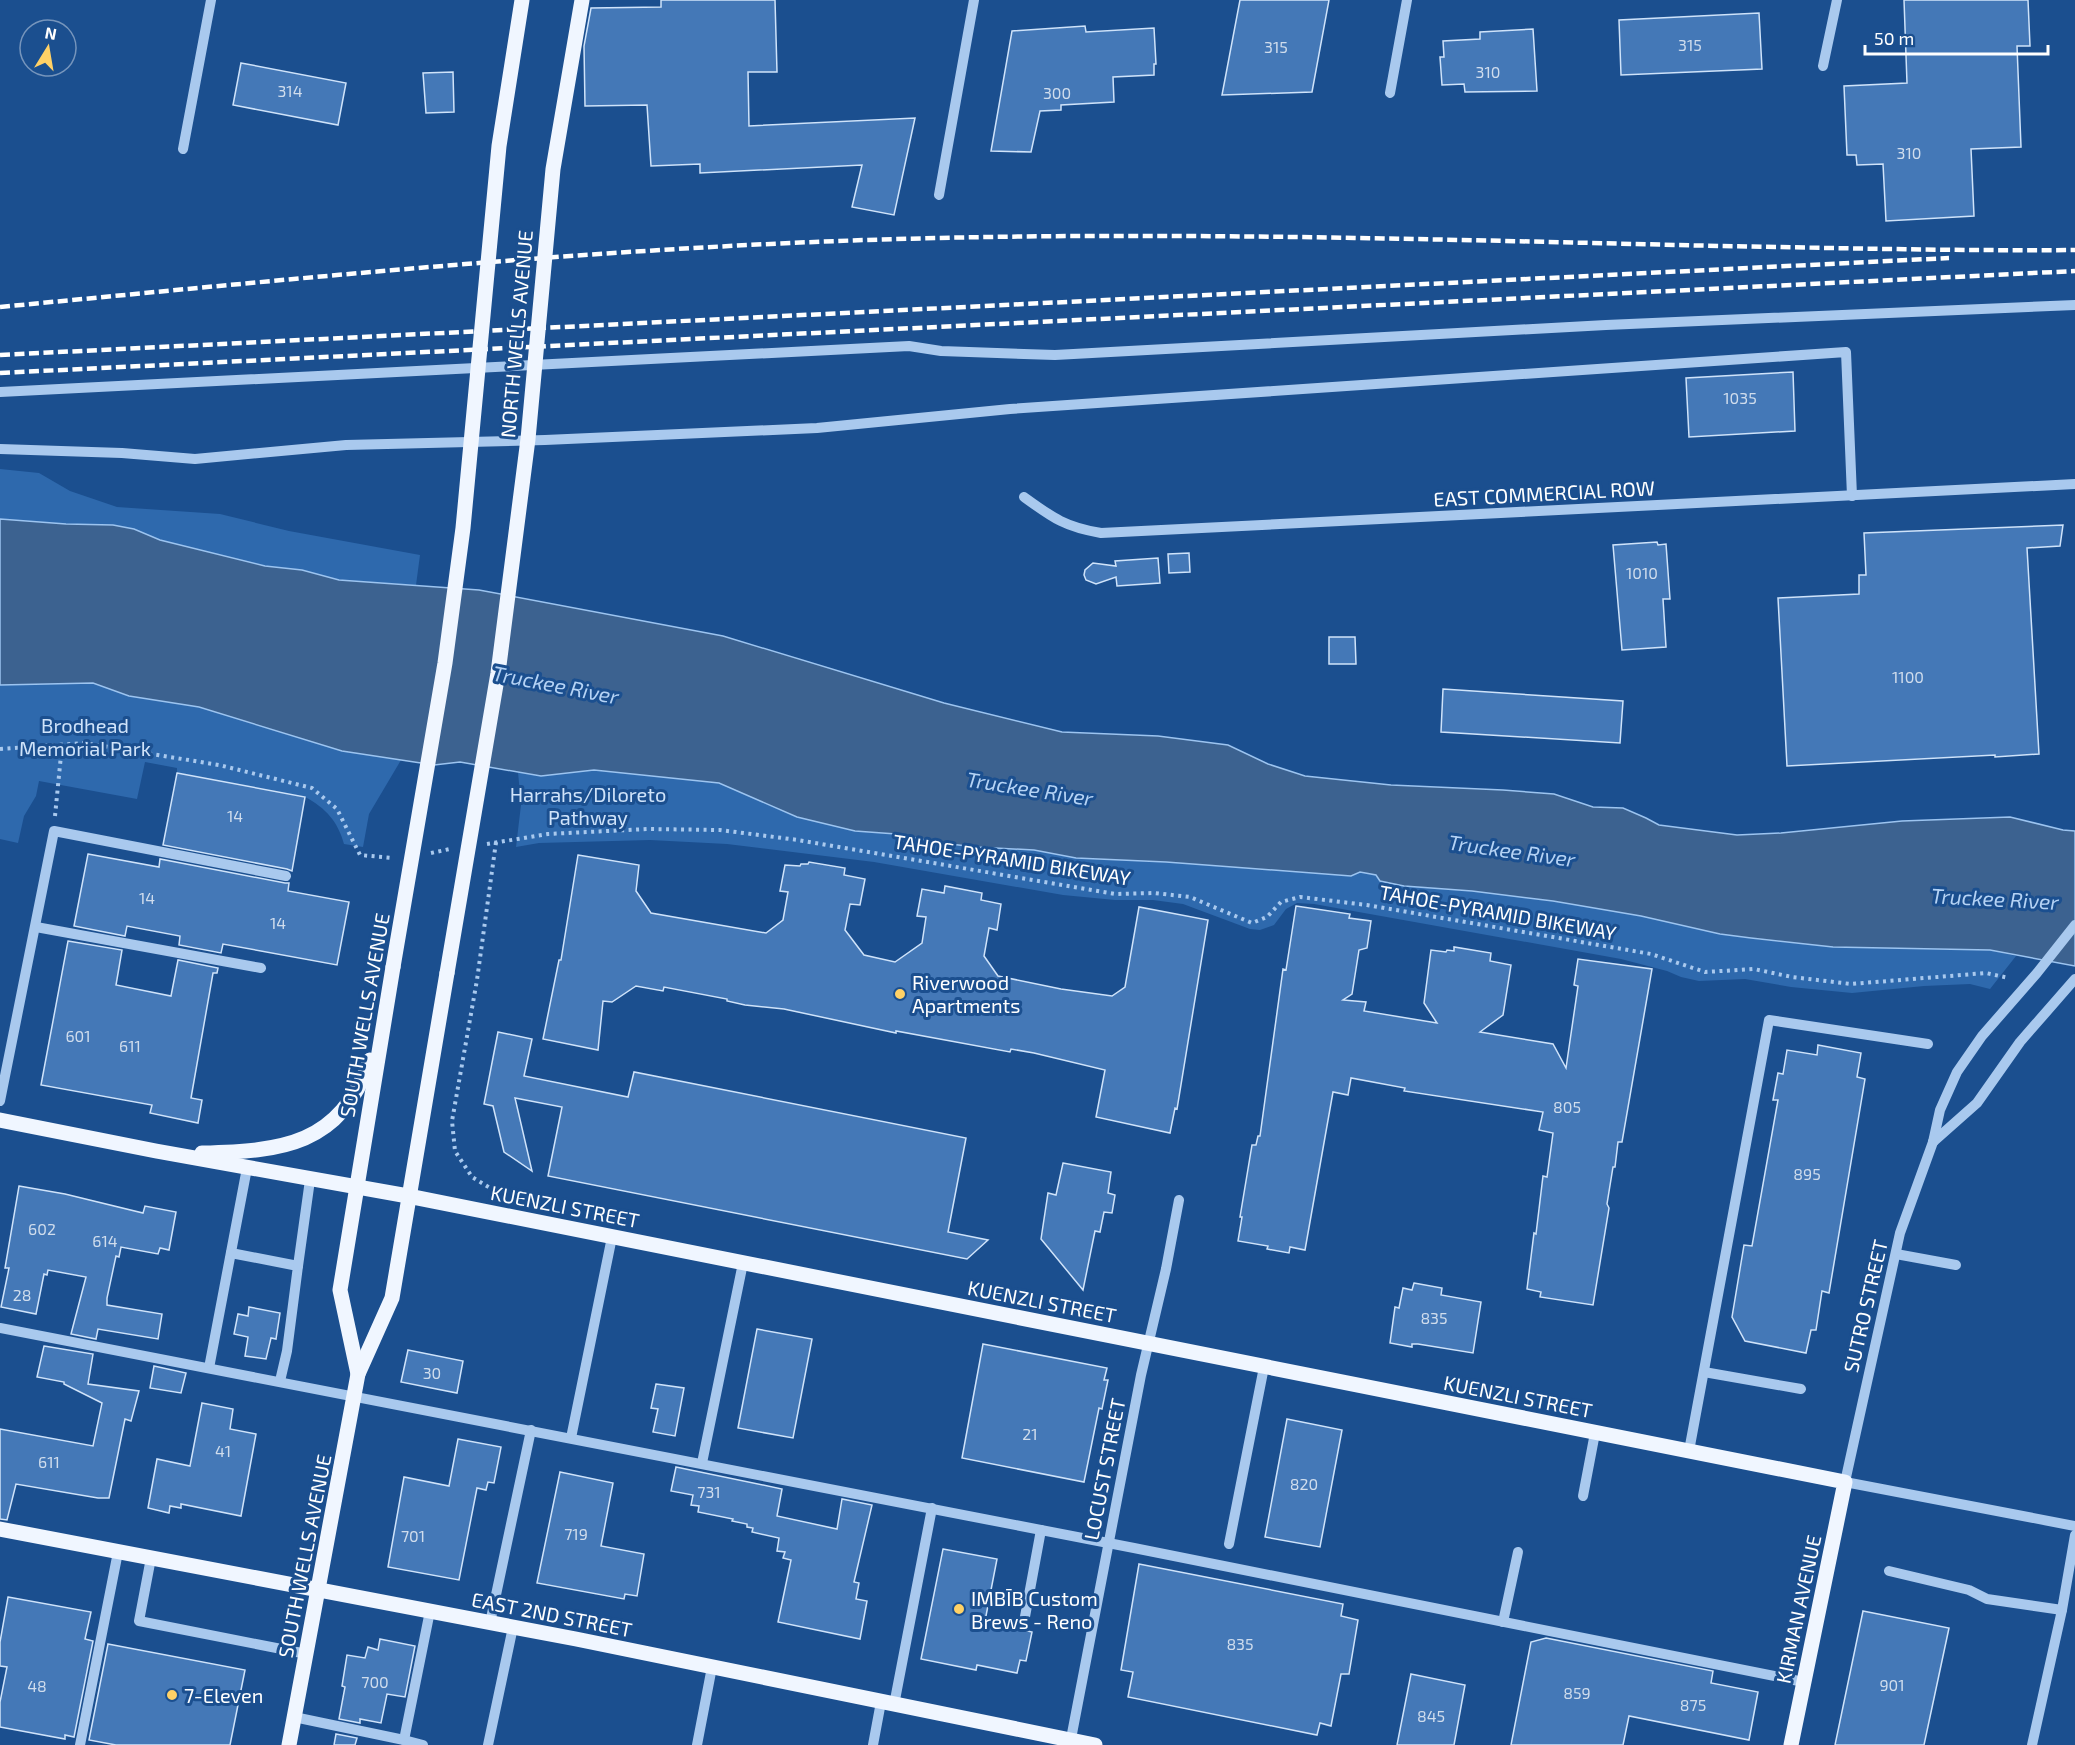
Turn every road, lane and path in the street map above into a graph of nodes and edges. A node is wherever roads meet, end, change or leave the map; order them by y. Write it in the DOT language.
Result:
graph roads {
  1 [pos="211,0"];
  2 [pos="522,0"];
  3 [pos="582,0"];
  4 [pos="974,0"];
  5 [pos="1407,0"];
  6 [pos="1837,0"];
  7 [pos="1823,66"];
  8 [pos="1390,93"];
  9 [pos="183,149"];
  10 [pos="939,195"];
  11 [pos="2075,305"];
  12 [pos="0,392"];
  13 [pos="0,449"];
  14 [pos="2075,484"];
  15 [pos="1852,496"];
  16 [pos="1024,497"];
  17 [pos="445,663"];
  18 [pos="498,673"];
  19 [pos="62,745"];
  20 [pos="0,749"];
  21 [pos="54,831"];
  22 [pos="496,842"];
  23 [pos="477,845"];
  24 [pos="456,849"];
  25 [pos="424,854"];
  26 [pos="403,857"];
  27 [pos="286,876"];
  28 [pos="2075,925"];
  29 [pos="36,927"];
  30 [pos="261,968"];
  31 [pos="2075,979"];
  32 [pos="2019,980"];
  33 [pos="385,1015"];
  34 [pos="1928,1044"];
  35 [pos="0,1101"];
  36 [pos="0,1120"];
  37 [pos="1933,1142"];
  38 [pos="171,1154"];
  39 [pos="247,1168"];
  40 [pos="310,1180"];
  41 [pos="356,1188"];
  42 [pos="498,1193"];
  43 [pos="408,1196"];
  44 [pos="1179,1200"];
  45 [pos="612,1237"];
  46 [pos="231,1253"];
  47 [pos="1896,1254"];
  48 [pos="743,1263"];
  49 [pos="1956,1265"];
  50 [pos="298,1266"];
  51 [pos="0,1328"];
  52 [pos="1147,1344"];
  53 [pos="1264,1367"];
  54 [pos="209,1368"];
  55 [pos="1704,1372"];
  56 [pos="358,1374"];
  57 [pos="280,1381"];
  58 [pos="1801,1389"];
  59 [pos="355,1395"];
  60 [pos="531,1430"];
  61 [pos="1595,1433"];
  62 [pos="571,1438"];
  63 [pos="1689,1451"];
  64 [pos="702,1463"];
  65 [pos="1845,1482"];
  66 [pos="1583,1496"];
  67 [pos="932,1508"];
  68 [pos="2075,1526"];
  69 [pos="0,1529"];
  70 [pos="1041,1530"];
  71 [pos="2075,1535"];
  72 [pos="1108,1543"];
  73 [pos="1229,1544"];
  74 [pos="118,1552"];
  75 [pos="1518,1552"];
  76 [pos="151,1558"];
  77 [pos="1888,1572"];
  78 [pos="319,1590"];
  79 [pos="2062,1610"];
  80 [pos="430,1611"];
  81 [pos="1024,1622"];
  82 [pos="1503,1622"];
  83 [pos="490,1623"];
  84 [pos="513,1627"];
  85 [pos="307,1654"];
  86 [pos="712,1668"];
  87 [pos="1804,1682"];
  88 [pos="887,1703"];
  89 [pos="294,1717"];
  90 [pos="404,1740"];
  91 [pos="1070,1743"];
  92 [pos="80,1745"];
  93 [pos="289,1745"];
  94 [pos="423,1745"];
  95 [pos="488,1745"];
  96 [pos="697,1745"];
  97 [pos="873,1745"];
  98 [pos="1095,1745"];
  99 [pos="1791,1745"];
  100 [pos="2032,1745"];
  1 -- 9 [label="street"];
  2 -- 17 [label="main road, NORTH WELLS AVENUE, bridge"];
  3 -- 18 [label="main road, NORTH WELLS AVENUE, bridge"];
  4 -- 10 [label="street"];
  5 -- 8 [label="street"];
  6 -- 7 [label="street"];
  11 -- 12 [label="street"];
  13 -- 15 [label="street"];
  14 -- 15 [label="street, EAST COMMERCIAL ROW"];
  15 -- 16 [label="street, EAST COMMERCIAL ROW"];
  17 -- 33 [label="main road, SOUTH WELLS AVENUE, bridge"];
  18 -- 43 [label="main road, SOUTH WELLS AVENUE, bridge"];
  19 -- 20 [label="path"];
  19 -- 21 [label="path"];
  19 -- 26 [label="path"];
  21 -- 27 [label="street"];
  21 -- 29 [label="street"];
  22 -- 23 [label="path, TAHOE-PYRAMID BIKEWAY"];
  22 -- 32 [label="path, TAHOE-PYRAMID BIKEWAY"];
  22 -- 42 [label="path"];
  24 -- 25 [label="path"];
  28 -- 37 [label="street, SUTRO STREET, bridge"];
  29 -- 30 [label="street"];
  29 -- 35 [label="street"];
  31 -- 37 [label="street, SUTRO STREET, bridge"];
  33 -- 38 [label="main road"];
  33 -- 41 [label="main road, SOUTH WELLS AVENUE"];
  34 -- 55 [label="street"];
  36 -- 38 [label="main road, KUENZLI STREET"];
  37 -- 47 [label="street, SUTRO STREET"];
  38 -- 39 [label="main road, KUENZLI STREET"];
  39 -- 40 [label="main road, KUENZLI STREET"];
  39 -- 46 [label="street"];
  40 -- 41 [label="main road, KUENZLI STREET"];
  40 -- 50 [label="street"];
  41 -- 43 [label="main road, KUENZLI STREET"];
  41 -- 56 [label="main road, SOUTH WELLS AVENUE"];
  43 -- 45 [label="main road, KUENZLI STREET"];
  43 -- 56 [label="main road, SOUTH WELLS AVENUE"];
  44 -- 52 [label="street, LOCUST STREET"];
  45 -- 48 [label="main road, KUENZLI STREET"];
  45 -- 62 [label="street"];
  46 -- 50 [label="street"];
  46 -- 54 [label="street"];
  47 -- 49 [label="street"];
  47 -- 65 [label="street, SUTRO STREET"];
  48 -- 52 [label="main road, KUENZLI STREET"];
  48 -- 64 [label="street"];
  50 -- 57 [label="street"];
  51 -- 54 [label="street"];
  52 -- 53 [label="main road, KUENZLI STREET"];
  52 -- 72 [label="street, LOCUST STREET"];
  53 -- 61 [label="main road, KUENZLI STREET"];
  53 -- 73 [label="street"];
  54 -- 57 [label="street"];
  55 -- 58 [label="street"];
  55 -- 63 [label="street"];
  56 -- 59 [label="main road, SOUTH WELLS AVENUE"];
  57 -- 59 [label="street"];
  59 -- 60 [label="street"];
  59 -- 78 [label="main road, SOUTH WELLS AVENUE"];
  60 -- 62 [label="street"];
  60 -- 83 [label="street"];
  61 -- 63 [label="main road, KUENZLI STREET"];
  61 -- 66 [label="street"];
  62 -- 64 [label="street"];
  63 -- 65 [label="main road, KUENZLI STREET"];
  64 -- 67 [label="street"];
  65 -- 68 [label="street, KUENZLI STREET"];
  65 -- 87 [label="main road, KIRMAN AVENUE"];
  67 -- 70 [label="street"];
  67 -- 88 [label="street"];
  69 -- 74 [label="main road, EAST 2ND STREET"];
  70 -- 72 [label="street"];
  70 -- 81 [label="street"];
  71 -- 79 [label="street"];
  72 -- 82 [label="street"];
  72 -- 91 [label="street, LOCUST STREET"];
  74 -- 76 [label="main road, EAST 2ND STREET"];
  74 -- 92 [label="street"];
  75 -- 82 [label="street"];
  76 -- 78 [label="main road, EAST 2ND STREET"];
  76 -- 85 [label="street"];
  77 -- 79 [label="street"];
  78 -- 80 [label="main road, EAST 2ND STREET"];
  78 -- 85 [label="main road, SOUTH WELLS AVENUE"];
  79 -- 100 [label="street"];
  80 -- 83 [label="main road, EAST 2ND STREET"];
  80 -- 90 [label="street"];
  82 -- 87 [label="street"];
  83 -- 84 [label="main road, EAST 2ND STREET"];
  84 -- 86 [label="main road, EAST 2ND STREET"];
  84 -- 95 [label="street"];
  85 -- 89 [label="main road, SOUTH WELLS AVENUE"];
  86 -- 88 [label="main road, EAST 2ND STREET"];
  86 -- 96 [label="street"];
  87 -- 99 [label="main road, KIRMAN AVENUE"];
  88 -- 91 [label="main road, EAST 2ND STREET"];
  88 -- 97 [label="street"];
  89 -- 90 [label="street"];
  89 -- 93 [label="main road, SOUTH WELLS AVENUE"];
  90 -- 94 [label="street"];
  91 -- 98 [label="main road, EAST 2ND STREET"];
}
